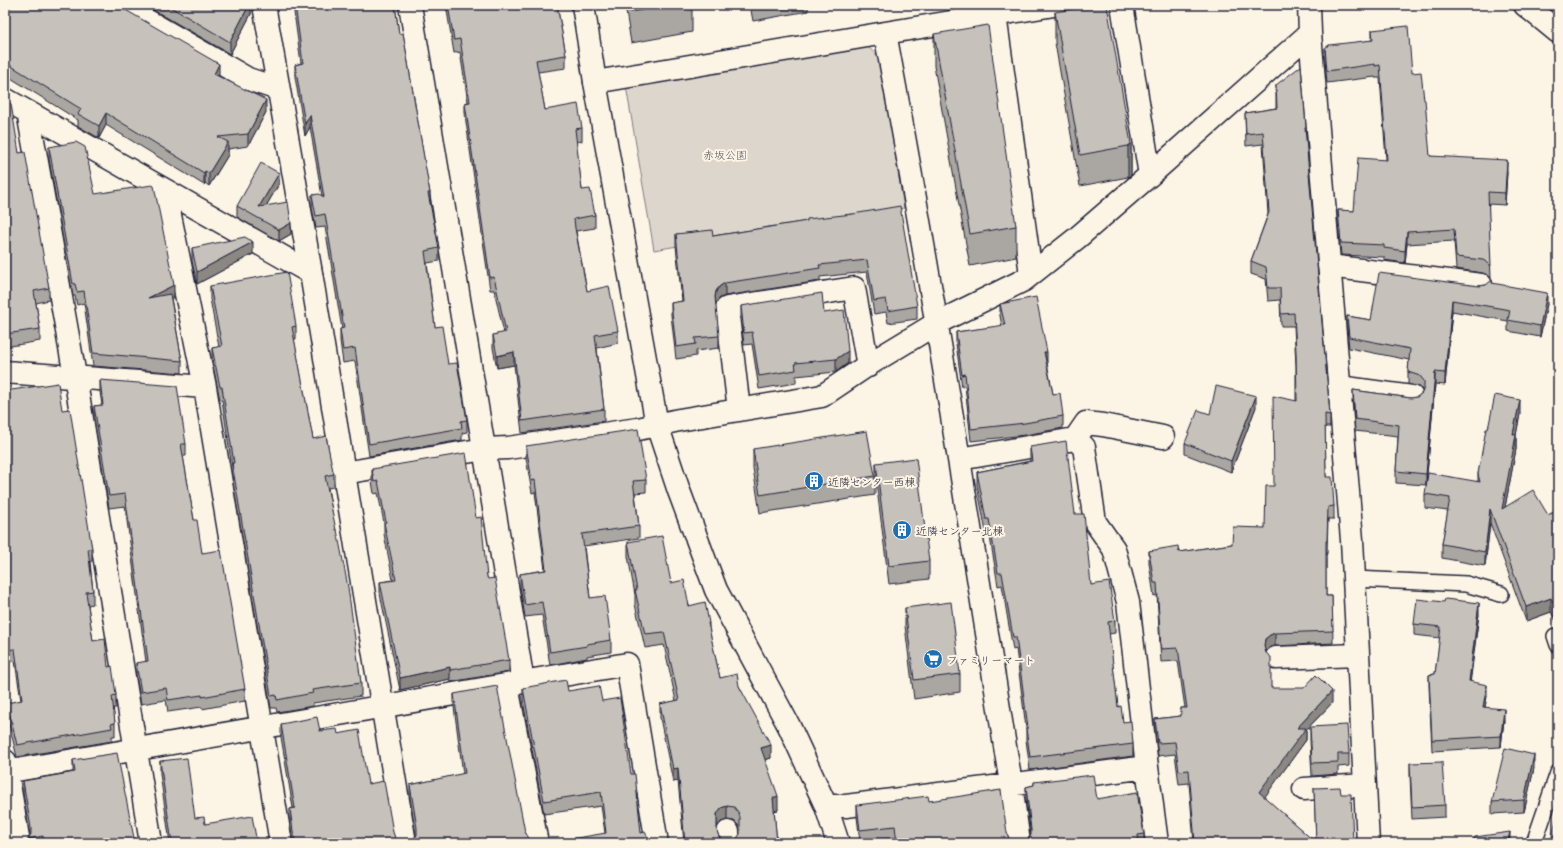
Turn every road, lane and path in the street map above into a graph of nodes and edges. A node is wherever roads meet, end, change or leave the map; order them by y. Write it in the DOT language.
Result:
graph roads {
  1 [pos="120,5"];
  2 [pos="264,5"];
  3 [pos="410,5"];
  4 [pos="583,5"];
  5 [pos="1054,5"];
  6 [pos="1122,5"];
  7 [pos="1309,5"];
  8 [pos="1525,5"];
  9 [pos="995,15"];
  10 [pos="1558,32"];
  11 [pos="884,34"];
  12 [pos="1310,34"];
  13 [pos="595,82"];
  14 [pos="278,89"];
  15 [pos="5,99"];
  16 [pos="28,112"];
  17 [pos="1150,175"];
  18 [pos="165,191"];
  19 [pos="1329,266"];
  20 [pos="311,273"];
  21 [pos="1031,274"];
  22 [pos="1480,285"];
  23 [pos="937,323"];
  24 [pos="868,366"];
  25 [pos="5,372"];
  26 [pos="75,376"];
  27 [pos="205,387"];
  28 [pos="1339,387"];
  29 [pos="1412,397"];
  30 [pos="739,410"];
  31 [pos="657,425"];
  32 [pos="1163,437"];
  33 [pos="1075,439"];
  34 [pos="484,449"];
  35 [pos="959,459"];
  36 [pos="344,473"];
  37 [pos="1354,579"];
  38 [pos="1501,594"];
  39 [pos="1358,655"];
  40 [pos="1276,658"];
  41 [pos="515,684"];
  42 [pos="382,706"];
  43 [pos="260,727"];
  44 [pos="136,749"];
  45 [pos="1147,767"];
  46 [pos="6,768"];
  47 [pos="1558,773"];
  48 [pos="1011,784"];
  49 [pos="1365,786"];
  50 [pos="1304,789"];
  51 [pos="826,806"];
  52 [pos="19,843"];
  53 [pos="151,843"];
  54 [pos="281,843"];
  55 [pos="405,843"];
  56 [pos="537,843"];
  57 [pos="657,843"];
  58 [pos="838,843"];
  59 [pos="1019,843"];
  60 [pos="1157,843"];
  61 [pos="1368,843"];
  62 [pos="1534,843"];
  1 -- 14 [label="main road"];
  2 -- 14 [label="main road"];
  3 -- 34 [label="main road"];
  4 -- 13 [label="main road"];
  5 -- 9 [label="main road"];
  6 -- 17 [label="main road"];
  7 -- 12 [label="main road"];
  8 -- 10 [label="main road"];
  9 -- 11 [label="main road"];
  9 -- 21 [label="main road"];
  11 -- 13 [label="main road"];
  11 -- 23 [label="main road"];
  12 -- 17 [label="main road"];
  12 -- 19 [label="main road"];
  13 -- 31 [label="main road"];
  14 -- 20 [label="main road"];
  15 -- 16 [label="main road"];
  16 -- 18 [label="main road"];
  16 -- 26 [label="main road"];
  17 -- 21 [label="main road"];
  18 -- 20 [label="main road"];
  18 -- 27 [label="main road"];
  19 -- 22 [label="main road"];
  19 -- 28 [label="main road"];
  20 -- 36 [label="main road"];
  21 -- 23 [label="main road"];
  23 -- 24 [label="main road"];
  23 -- 35 [label="main road"];
  24 -- 30 [label="main road"];
  24 -- 30 [label="main road"];
  25 -- 26 [label="main road"];
  26 -- 27 [label="main road"];
  26 -- 44 [label="main road"];
  27 -- 43 [label="main road"];
  28 -- 29 [label="main road"];
  28 -- 37 [label="main road"];
  30 -- 31 [label="main road"];
  31 -- 34 [label="main road"];
  31 -- 51 [label="main road"];
  32 -- 33 [label="main road"];
  33 -- 35 [label="main road"];
  33 -- 45 [label="main road"];
  34 -- 36 [label="main road"];
  34 -- 41 [label="main road"];
  35 -- 48 [label="main road"];
  36 -- 42 [label="main road"];
  37 -- 38 [label="lane"];
  37 -- 39 [label="main road"];
  39 -- 40 [label="main road"];
  39 -- 49 [label="main road"];
  41 -- 42 [label="main road"];
  41 -- 56 [label="main road"];
  41 -- 57 [label="main road"];
  42 -- 43 [label="main road"];
  42 -- 55 [label="main road"];
  43 -- 44 [label="main road"];
  43 -- 54 [label="main road"];
  44 -- 46 [label="main road"];
  44 -- 53 [label="main road"];
  45 -- 48 [label="main road"];
  45 -- 60 [label="main road"];
  46 -- 52 [label="main road"];
  47 -- 62 [label="lane"];
  48 -- 51 [label="main road"];
  48 -- 59 [label="main road"];
  49 -- 50 [label="main road"];
  49 -- 61 [label="main road"];
  51 -- 58 [label="main road"];
}
